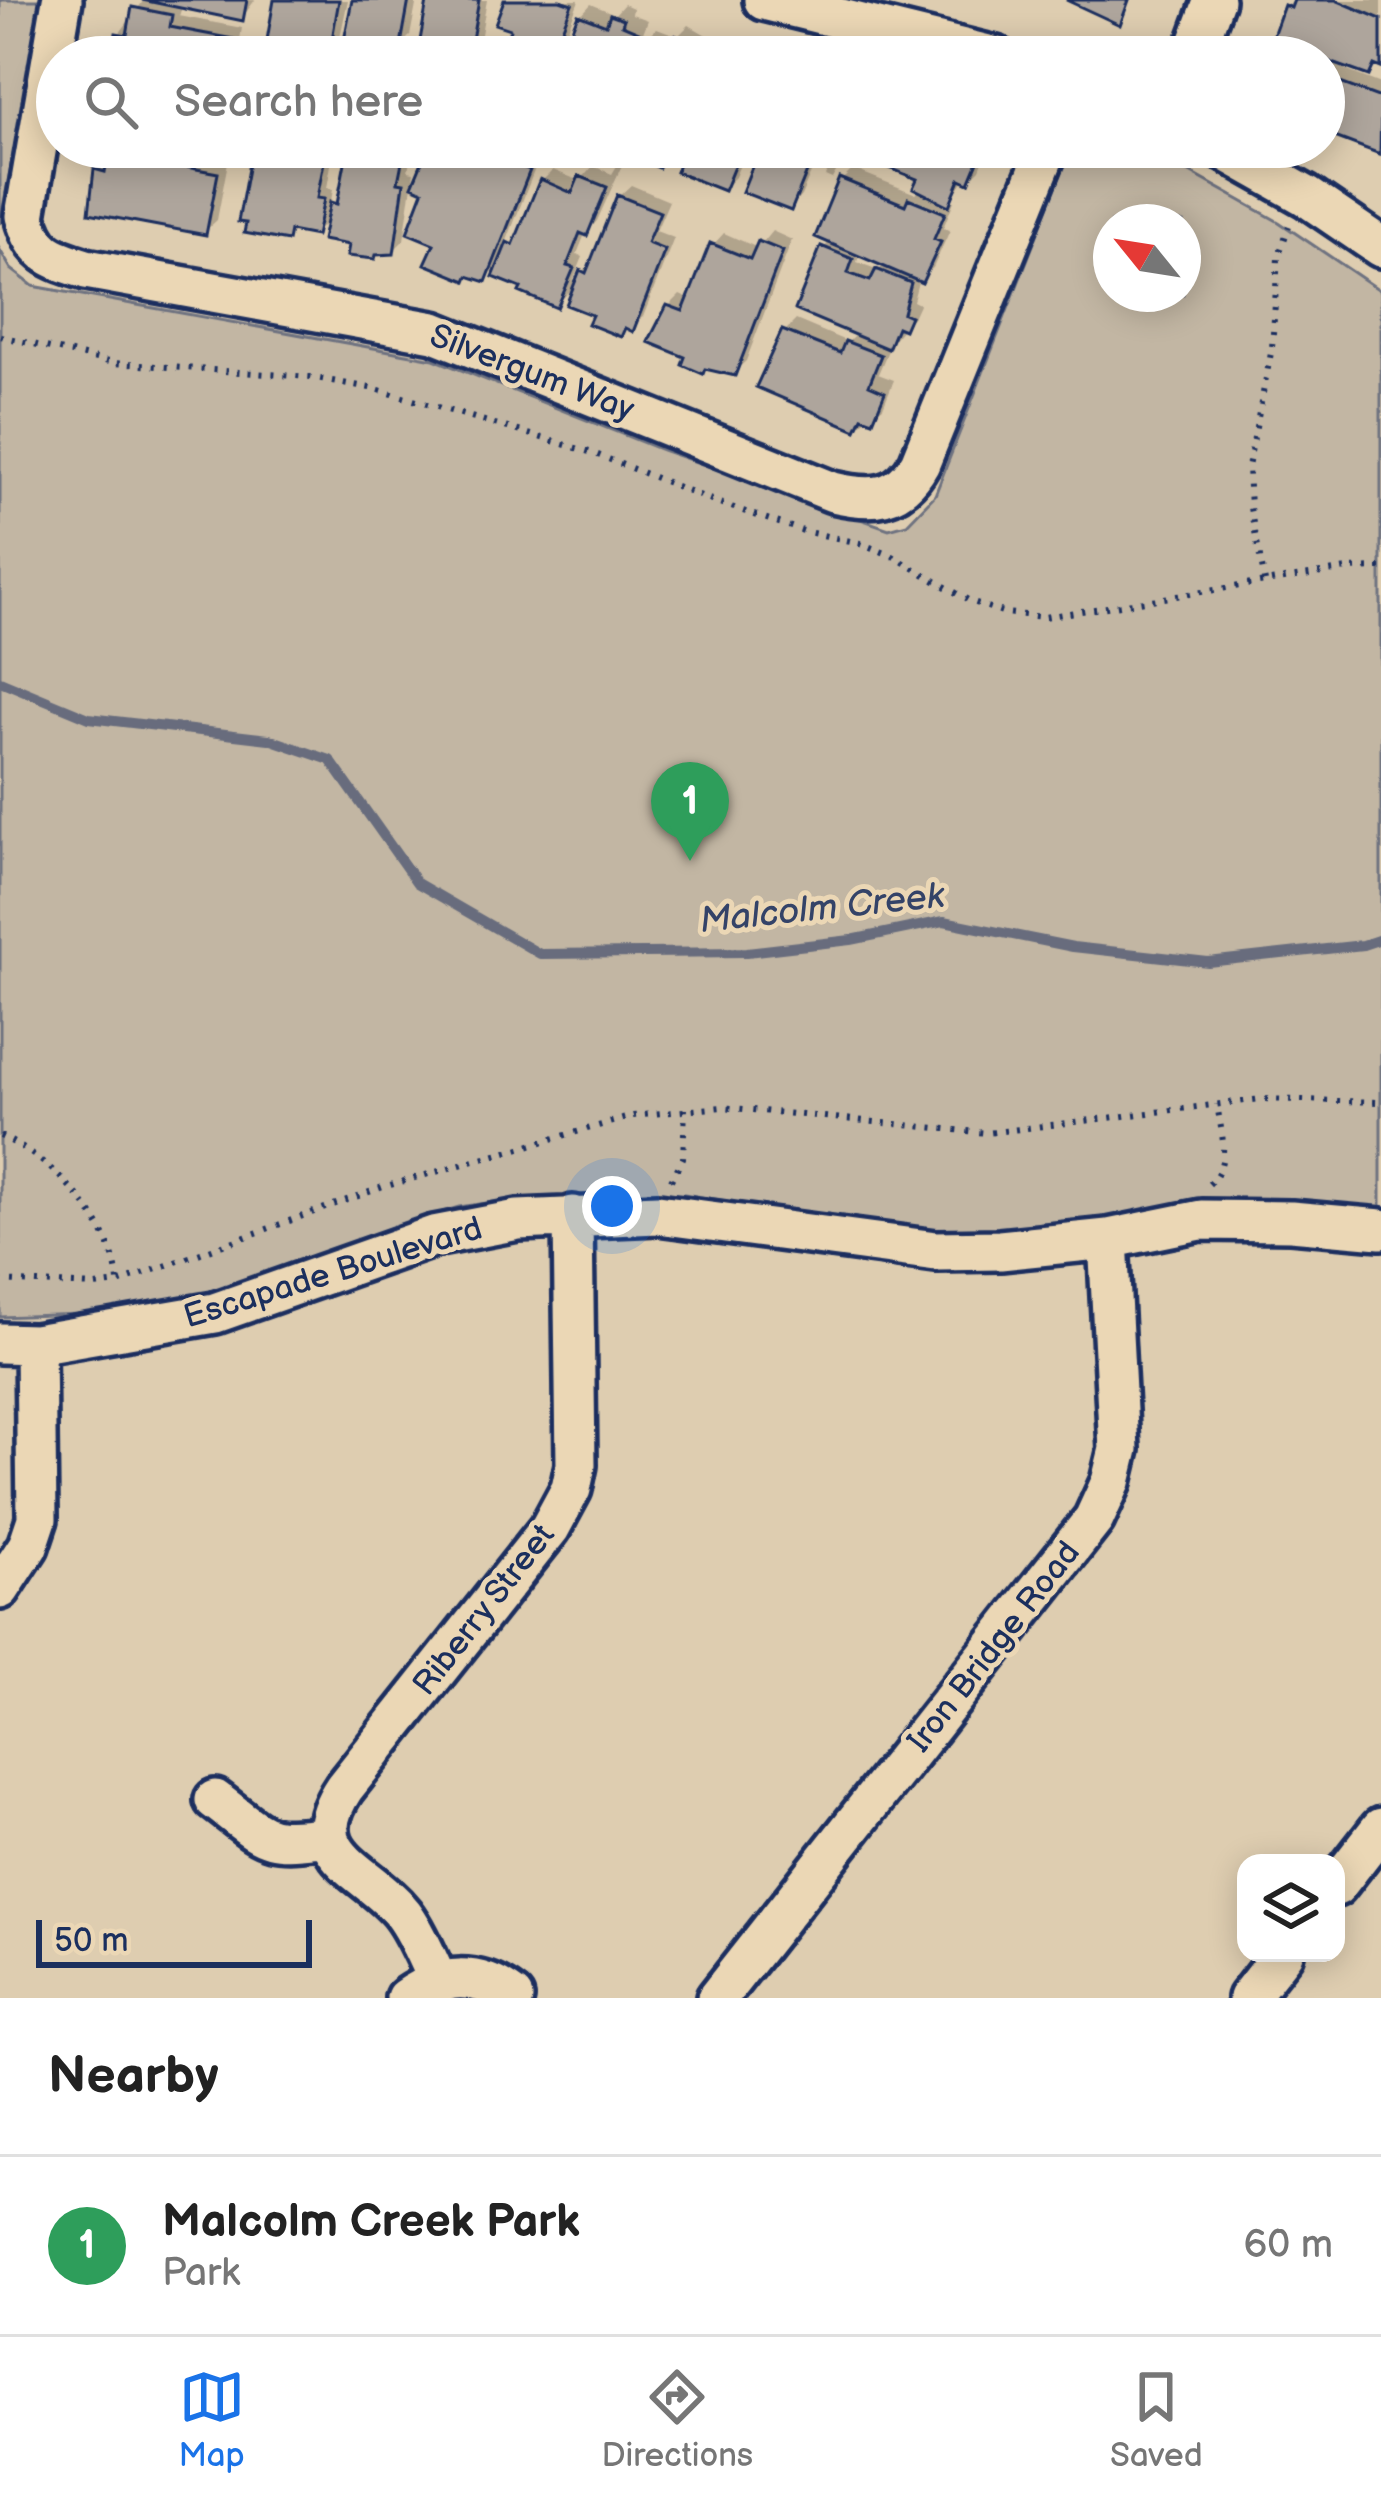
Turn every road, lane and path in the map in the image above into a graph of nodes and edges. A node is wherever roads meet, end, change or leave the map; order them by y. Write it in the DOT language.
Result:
graph roads {
  1 [pos="62,0"];
  2 [pos="764,0"];
  3 [pos="1214,0"];
  4 [pos="56,36"];
  5 [pos="911,36"];
  6 [pos="1201,36"];
  7 [pos="36,151"];
  8 [pos="1039,168"];
  9 [pos="1256,168"];
  10 [pos="1306,196"];
  11 [pos="1381,247"];
  12 [pos="0,336"];
  13 [pos="1381,568"];
  14 [pos="1264,582"];
  15 [pos="1381,1102"];
  16 [pos="1217,1104"];
  17 [pos="685,1109"];
  18 [pos="0,1136"];
  19 [pos="658,1214"];
  20 [pos="573,1216"];
  21 [pos="1201,1220"];
  22 [pos="1381,1229"];
  23 [pos="1108,1239"];
  24 [pos="0,1281"];
  25 [pos="118,1283"];
  26 [pos="18,1344"];
  27 [pos="0,1589"];
  28 [pos="214,1800"];
  29 [pos="1381,1828"];
  30 [pos="328,1836"];
  31 [pos="1345,1874"];
  32 [pos="1276,1962"];
  33 [pos="422,1990"];
  34 [pos="513,1998"];
  35 [pos="717,1998"];
  36 [pos="1248,1998"];
  1 -- 4 [label="street, Silvergum Way"];
  2 -- 5 [label="street"];
  3 -- 6 [label="street"];
  7 -- 8 [label="street, Silvergum Way"];
  9 -- 10 [label="street"];
  10 -- 11 [label="street"];
  10 -- 14 [label="path"];
  12 -- 14 [label="path"];
  13 -- 14 [label="path"];
  15 -- 16 [label="path"];
  16 -- 17 [label="path"];
  16 -- 21 [label="path"];
  17 -- 19 [label="path"];
  17 -- 25 [label="path"];
  18 -- 25 [label="path"];
  19 -- 20 [label="street, Escapade Boulevard"];
  19 -- 23 [label="street, Escapade Boulevard"];
  20 -- 26 [label="street, Escapade Boulevard"];
  20 -- 30 [label="street, Riberry Street"];
  21 -- 22 [label="street, Escapade Boulevard"];
  21 -- 23 [label="street, Escapade Boulevard"];
  23 -- 35 [label="street, Iron Bridge Road"];
  24 -- 25 [label="path"];
  26 -- 27 [label="street"];
  28 -- 30 [label="street"];
  29 -- 31 [label="street"];
  30 -- 33 [label="street"];
  32 -- 36 [label="street"];
  33 -- 34 [label="street"];
}
